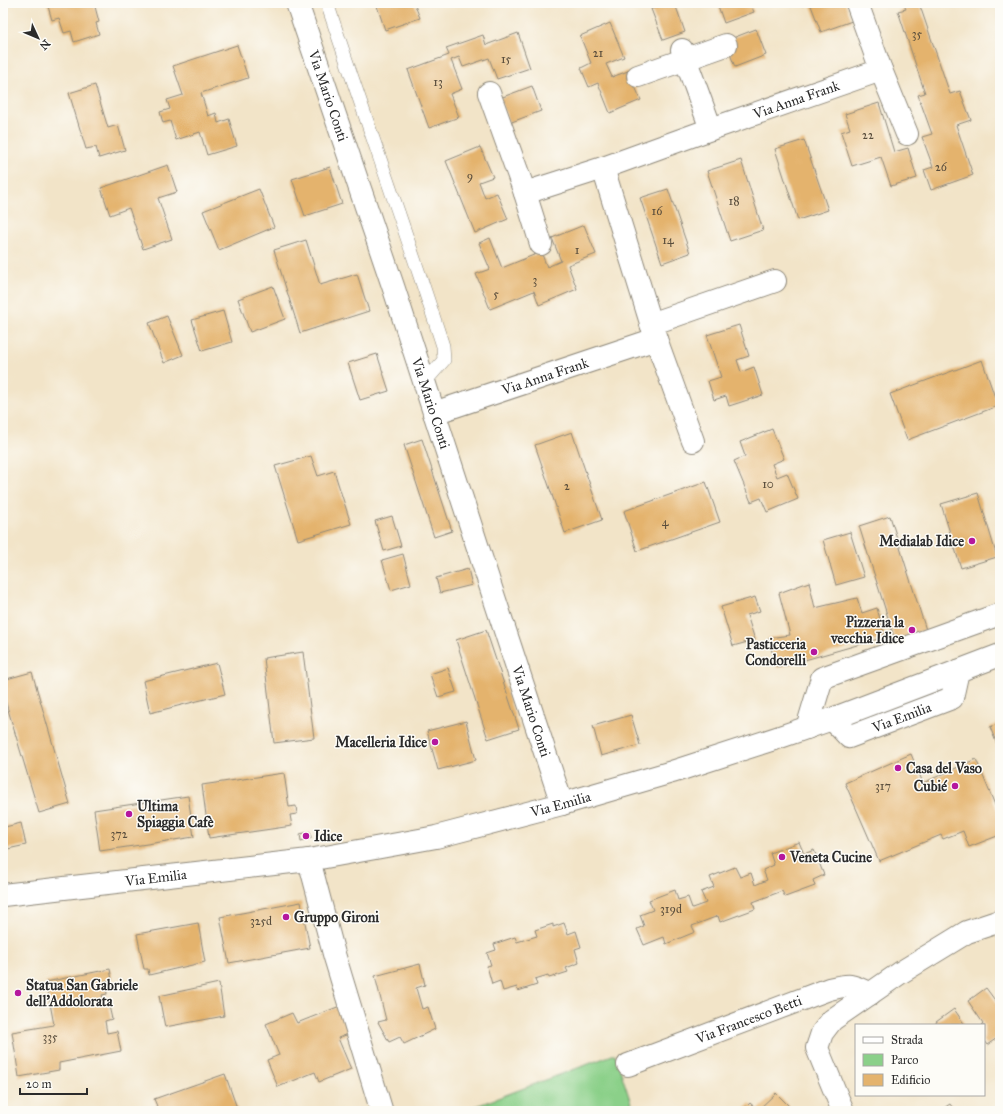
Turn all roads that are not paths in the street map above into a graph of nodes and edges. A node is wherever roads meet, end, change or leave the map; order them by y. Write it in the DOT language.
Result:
graph roads {
  1 [pos="298,3"];
  2 [pos="327,3"];
  3 [pos="857,3"];
  4 [pos="726,45"];
  5 [pos="684,55"];
  6 [pos="881,70"];
  7 [pos="638,76"];
  8 [pos="489,92"];
  9 [pos="711,129"];
  10 [pos="907,134"];
  11 [pos="603,168"];
  12 [pos="525,193"];
  13 [pos="541,244"];
  14 [pos="775,281"];
  15 [pos="653,332"];
  16 [pos="424,383"];
  17 [pos="434,413"];
  18 [pos="693,442"];
  19 [pos="1000,614"];
  20 [pos="1000,655"];
  21 [pos="807,728"];
  22 [pos="562,804"];
  23 [pos="309,860"];
  24 [pos="3,895"];
  25 [pos="1000,921"];
  26 [pos="870,994"];
  27 [pos="628,1065"];
  28 [pos="381,1109"];
  29 [pos="843,1111"];
  1 -- 16 [label="street, Via Mario Conti"];
  2 -- 16 [label="lane"];
  3 -- 6 [label="street"];
  4 -- 5 [label="street"];
  5 -- 7 [label="street"];
  5 -- 9 [label="street"];
  6 -- 9 [label="street, Via Anna Frank"];
  6 -- 10 [label="street"];
  8 -- 12 [label="street"];
  9 -- 11 [label="street, Via Anna Frank"];
  11 -- 12 [label="street, Via Anna Frank"];
  11 -- 15 [label="street"];
  12 -- 13 [label="street"];
  14 -- 15 [label="street, Via Anna Frank"];
  15 -- 17 [label="street, Via Anna Frank"];
  15 -- 18 [label="street"];
  16 -- 17 [label="street, Via Mario Conti"];
  17 -- 22 [label="street, Via Mario Conti"];
  19 -- 21 [label="street"];
  20 -- 21 [label="street, Via Emilia"];
  21 -- 22 [label="street, Via Emilia"];
  22 -- 23 [label="street, Via Emilia"];
  23 -- 24 [label="street, Via Emilia"];
  23 -- 28 [label="street"];
  25 -- 26 [label="street"];
  26 -- 27 [label="street, Via Francesco Betti"];
  26 -- 29 [label="street"];
}
